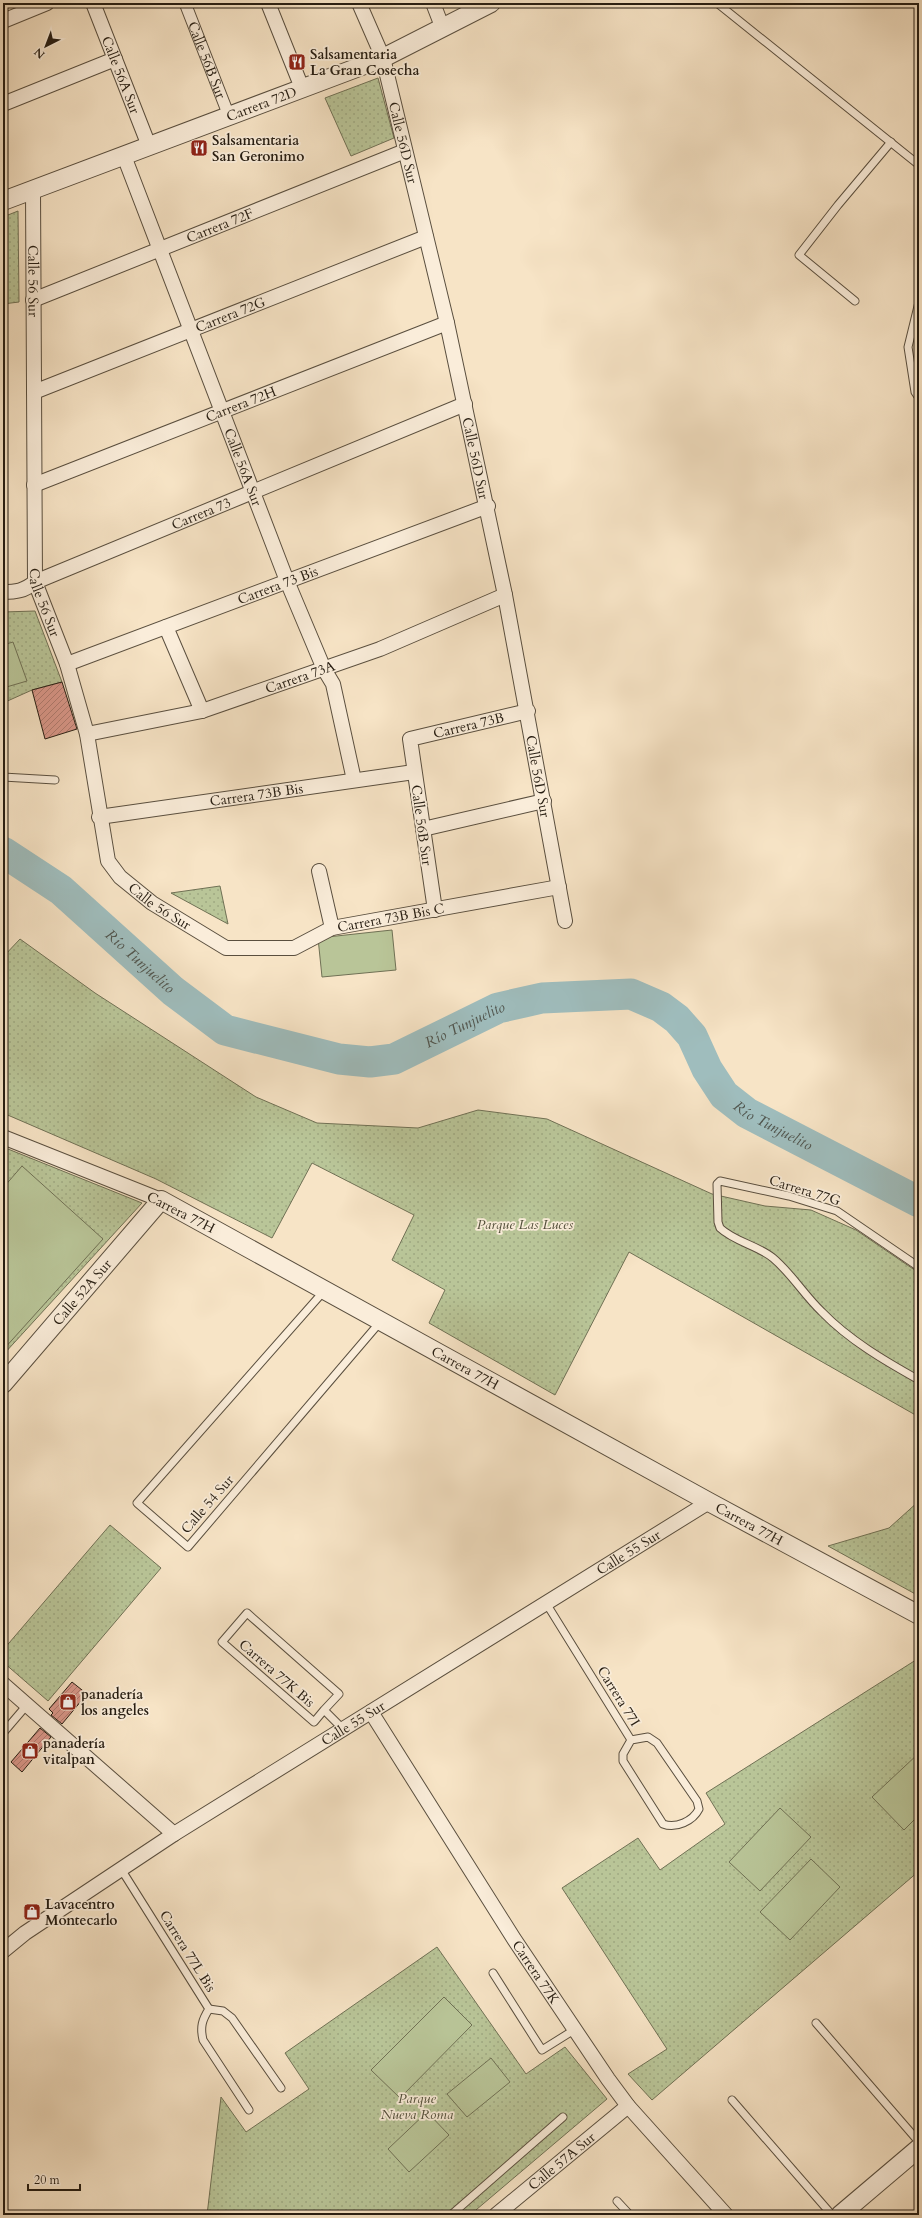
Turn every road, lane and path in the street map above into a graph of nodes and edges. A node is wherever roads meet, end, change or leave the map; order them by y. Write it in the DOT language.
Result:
graph roads {
  1 [pos="47,3"];
  2 [pos="93,3"];
  3 [pos="185,3"];
  4 [pos="268,3"];
  5 [pos="360,3"];
  6 [pos="433,3"];
  7 [pos="491,3"];
  8 [pos="717,3"];
  9 [pos="3,20"];
  10 [pos="443,29"];
  11 [pos="115,58"];
  12 [pos="383,58"];
  13 [pos="302,88"];
  14 [pos="3,104"];
  15 [pos="229,116"];
  16 [pos="891,142"];
  17 [pos="149,146"];
  18 [pos="405,150"];
  19 [pos="124,156"];
  20 [pos="919,165"];
  21 [pos="32,190"];
  22 [pos="3,201"];
  23 [pos="426,237"];
  24 [pos="158,249"];
  25 [pos="33,300"];
  26 [pos="855,300"];
  27 [pos="919,302"];
  28 [pos="447,323"];
  29 [pos="190,330"];
  30 [pos="34,392"];
  31 [pos="919,398"];
  32 [pos="465,404"];
  33 [pos="221,411"];
  34 [pos="34,485"];
  35 [pos="252,492"];
  36 [pos="488,506"];
  37 [pos="287,581"];
  38 [pos="34,582"];
  39 [pos="3,592"];
  40 [pos="505,595"];
  41 [pos="166,627"];
  42 [pos="67,664"];
  43 [pos="324,669"];
  44 [pos="202,711"];
  45 [pos="528,711"];
  46 [pos="87,734"];
  47 [pos="410,739"];
  48 [pos="414,772"];
  49 [pos="3,777"];
  50 [pos="55,780"];
  51 [pos="354,780"];
  52 [pos="544,801"];
  53 [pos="99,817"];
  54 [pos="423,829"];
  55 [pos="319,872"];
  56 [pos="559,887"];
  57 [pos="435,910"];
  58 [pos="565,921"];
  59 [pos="332,928"];
  60 [pos="226,948"];
  61 [pos="3,1137"];
  62 [pos="161,1200"];
  63 [pos="919,1267"];
  64 [pos="325,1290"];
  65 [pos="381,1321"];
  66 [pos="919,1380"];
  67 [pos="3,1384"];
  68 [pos="709,1502"];
  69 [pos="546,1603"];
  70 [pos="919,1615"];
  71 [pos="3,1684"];
  72 [pos="27,1705"];
  73 [pos="324,1710"];
  74 [pos="371,1712"];
  75 [pos="343,1729"];
  76 [pos="3,1733"];
  77 [pos="631,1740"];
  78 [pos="174,1834"];
  79 [pos="121,1869"];
  80 [pos="3,1951"];
  81 [pos="493,1973"];
  82 [pos="209,2009"];
  83 [pos="816,2023"];
  84 [pos="574,2030"];
  85 [pos="281,2088"];
  86 [pos="732,2100"];
  87 [pos="628,2106"];
  88 [pos="249,2110"];
  89 [pos="563,2117"];
  90 [pos="919,2142"];
  91 [pos="919,2148"];
  92 [pos="617,2201"];
  93 [pos="850,2212"];
  94 [pos="451,2215"];
  95 [pos="496,2215"];
  96 [pos="630,2215"];
  97 [pos="726,2215"];
  98 [pos="832,2215"];
  1 -- 9 [label="street"];
  2 -- 11 [label="street, Calle 56A Sur"];
  3 -- 15 [label="street, Calle 56B Sur"];
  4 -- 13 [label="street"];
  5 -- 12 [label="street, Calle 56D Sur"];
  6 -- 10 [label="street"];
  7 -- 10 [label="street, Carrera 72D"];
  8 -- 16 [label="lane"];
  10 -- 12 [label="street, Carrera 72D"];
  11 -- 14 [label="street"];
  11 -- 17 [label="street, Calle 56A Sur"];
  12 -- 13 [label="street, Carrera 72D"];
  12 -- 18 [label="street, Calle 56D Sur"];
  13 -- 15 [label="street, Carrera 72D"];
  15 -- 17 [label="street, Carrera 72D"];
  16 -- 20 [label="lane"];
  16 -- 26 [label="lane"];
  17 -- 19 [label="street, Carrera 72D"];
  18 -- 23 [label="street, Calle 56D Sur"];
  18 -- 24 [label="street, Carrera 72F"];
  19 -- 21 [label="street, Carrera 72D"];
  19 -- 24 [label="street, Calle 56A Sur"];
  21 -- 22 [label="street, Carrera 72D"];
  21 -- 25 [label="street, Calle 56 Sur"];
  23 -- 28 [label="street, Calle 56D Sur"];
  23 -- 29 [label="street, Carrera 72G"];
  24 -- 25 [label="street, Carrera 72F"];
  24 -- 29 [label="street, Calle 56A Sur"];
  25 -- 30 [label="street, Calle 56 Sur"];
  27 -- 31 [label="lane"];
  28 -- 32 [label="street, Calle 56D Sur"];
  28 -- 33 [label="street, Carrera 72H"];
  29 -- 30 [label="street, Carrera 72G"];
  29 -- 33 [label="street, Calle 56A Sur"];
  30 -- 34 [label="street, Calle 56 Sur"];
  32 -- 35 [label="street, Carrera 73"];
  32 -- 36 [label="street, Calle 56D Sur"];
  33 -- 34 [label="street, Carrera 72H"];
  33 -- 35 [label="street, Calle 56A Sur"];
  34 -- 38 [label="street, Calle 56 Sur"];
  35 -- 37 [label="street, Calle 56A Sur"];
  35 -- 38 [label="street, Carrera 73"];
  36 -- 37 [label="street, Carrera 73 Bis"];
  36 -- 40 [label="street, Calle 56D Sur"];
  37 -- 41 [label="street, Carrera 73 Bis"];
  37 -- 43 [label="street, Calle 56A Sur"];
  38 -- 39 [label="street, Carrera 73"];
  38 -- 42 [label="street, Calle 56 Sur"];
  40 -- 43 [label="street, Carrera 73A"];
  40 -- 45 [label="street, Calle 56D Sur"];
  41 -- 42 [label="street, Carrera 73 Bis"];
  41 -- 44 [label="street"];
  42 -- 46 [label="street, Calle 56 Sur"];
  43 -- 44 [label="street, Carrera 73A"];
  43 -- 51 [label="street, Calle 56A Sur"];
  44 -- 46 [label="street, Carrera 73A"];
  45 -- 47 [label="street, Carrera 73B"];
  45 -- 52 [label="street, Calle 56D Sur"];
  46 -- 53 [label="street, Calle 56 Sur"];
  47 -- 48 [label="street, Calle 56B Sur"];
  48 -- 51 [label="street, Carrera 73B Bis"];
  48 -- 54 [label="street, Calle 56B Sur"];
  49 -- 50 [label="lane"];
  51 -- 53 [label="street, Carrera 73B Bis"];
  52 -- 54 [label="street"];
  52 -- 56 [label="street, Calle 56D Sur"];
  53 -- 60 [label="street, Calle 56 Sur"];
  54 -- 57 [label="street, Calle 56B Sur"];
  55 -- 59 [label="street"];
  56 -- 57 [label="street, Carrera 73B Bis C"];
  56 -- 58 [label="street, Calle 56D Sur"];
  57 -- 59 [label="street, Carrera 73B Bis C"];
  59 -- 60 [label="street, Carrera 73B Bis C"];
  61 -- 62 [label="street, Carrera 77H"];
  62 -- 64 [label="street, Carrera 77H"];
  62 -- 67 [label="street, Calle 52A Sur"];
  63 -- 66 [label="lane, Carrera 77G"];
  64 -- 65 [label="street, Carrera 77H"];
  64 -- 65 [label="lane, Calle 54 Sur"];
  65 -- 68 [label="street, Carrera 77H"];
  68 -- 69 [label="street, Calle 55 Sur"];
  68 -- 70 [label="street, Carrera 77H"];
  69 -- 74 [label="street, Calle 55 Sur"];
  69 -- 77 [label="lane, Carrera 77I"];
  71 -- 72 [label="street"];
  72 -- 76 [label="lane"];
  72 -- 78 [label="street"];
  73 -- 73 [label="lane, Carrera 77K Bis"];
  73 -- 75 [label="lane, Carrera 77K Bis"];
  74 -- 75 [label="street, Calle 55 Sur"];
  74 -- 84 [label="street, Carrera 77K"];
  75 -- 78 [label="street, Calle 55 Sur"];
  77 -- 77 [label="lane, Carrera 77I"];
  78 -- 79 [label="street, Calle 55 Sur"];
  79 -- 80 [label="street, Calle 55 Sur"];
  79 -- 82 [label="lane, Carrera 77L Bis"];
  81 -- 84 [label="lane"];
  82 -- 85 [label="lane"];
  82 -- 88 [label="lane, Carrera 77L Bis"];
  83 -- 90 [label="lane"];
  84 -- 87 [label="street, Carrera 77K"];
  86 -- 98 [label="lane"];
  87 -- 95 [label="street, Calle 57A Sur"];
  87 -- 97 [label="street, Carrera 77K"];
  89 -- 94 [label="lane"];
  91 -- 93 [label="street"];
  92 -- 96 [label="lane"];
}
